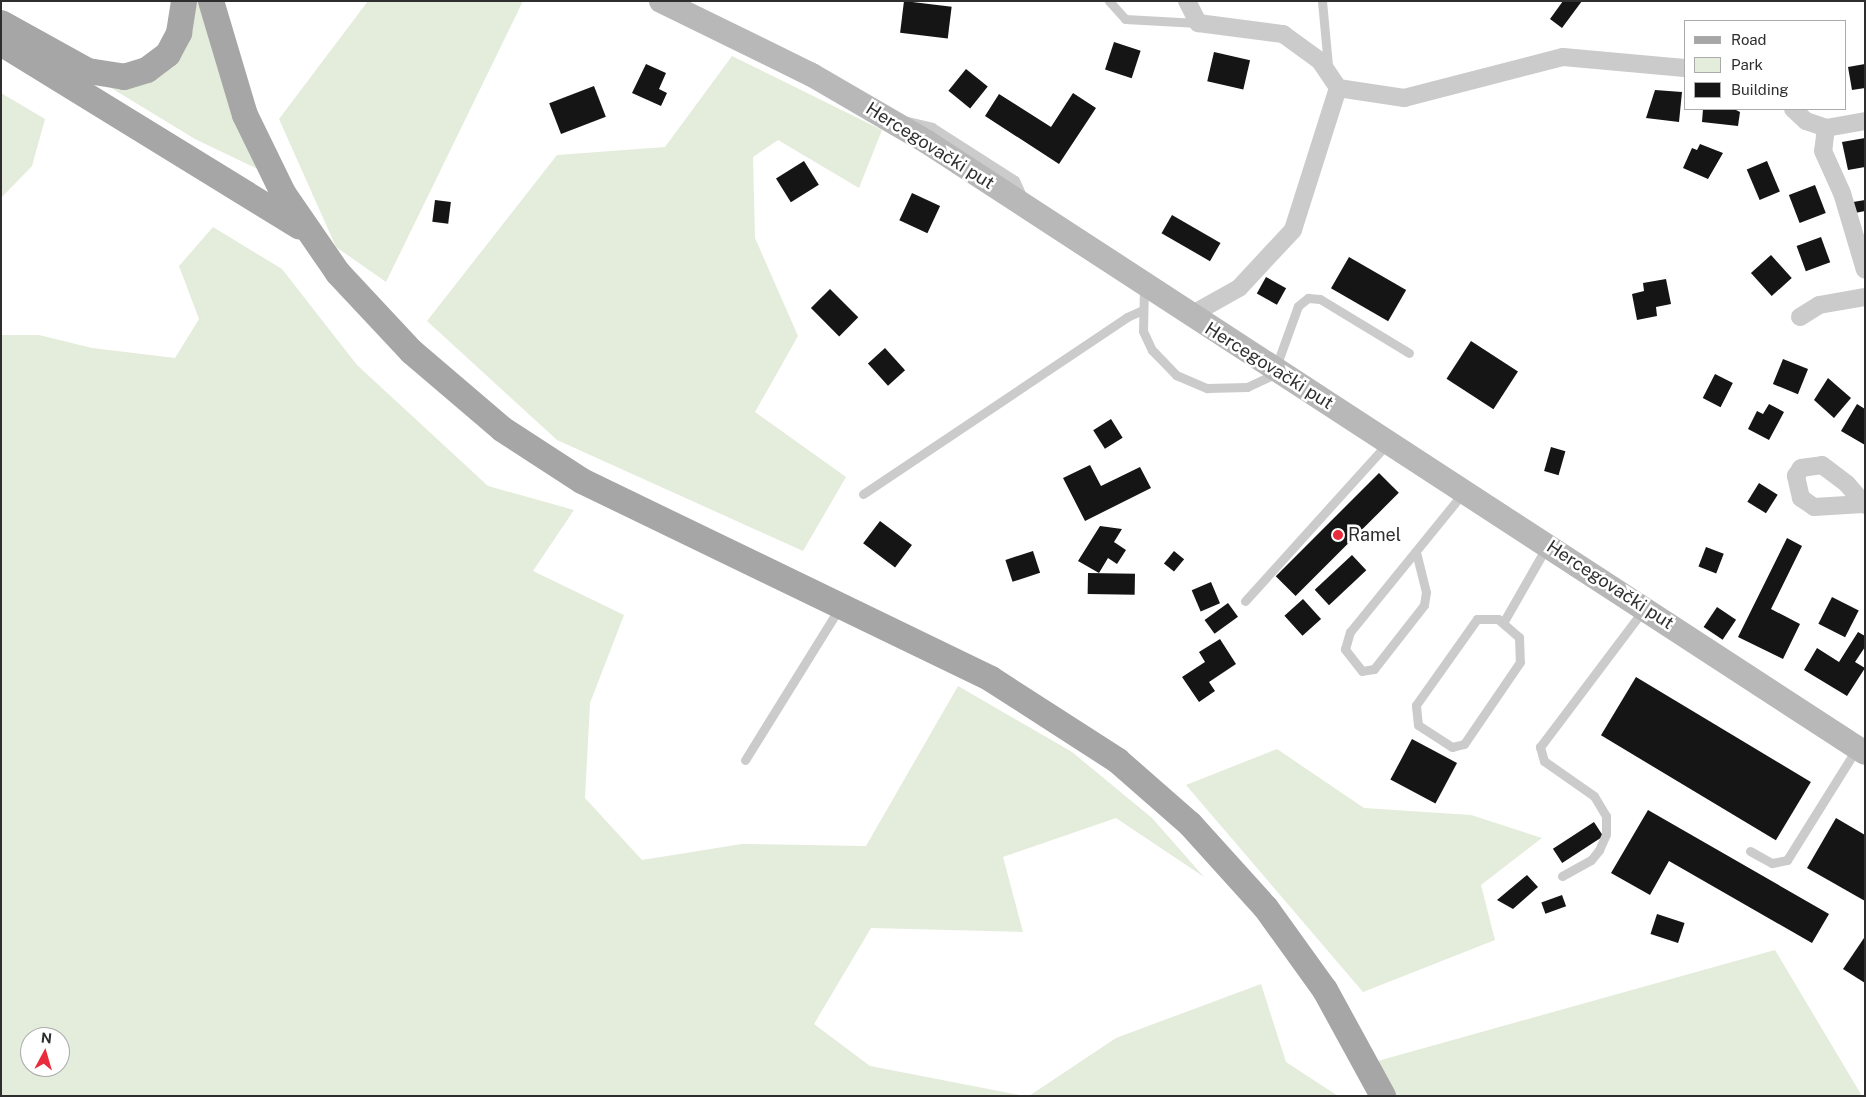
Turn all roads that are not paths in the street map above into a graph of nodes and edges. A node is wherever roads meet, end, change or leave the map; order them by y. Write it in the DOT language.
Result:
graph roads {
  1 [pos="184,1"];
  2 [pos="211,1"];
  3 [pos="661,1"];
  4 [pos="1109,1"];
  5 [pos="1187,1"];
  6 [pos="1322,1"];
  7 [pos="1,23"];
  8 [pos="1198,24"];
  9 [pos="1,43"];
  10 [pos="1684,68"];
  11 [pos="1329,72"];
  12 [pos="1338,88"];
  13 [pos="1794,110"];
  14 [pos="1865,121"];
  15 [pos="1826,128"];
  16 [pos="307,232"];
  17 [pos="1865,270"];
  18 [pos="1144,286"];
  19 [pos="1865,297"];
  20 [pos="1143,310"];
  21 [pos="1189,316"];
  22 [pos="1800,317"];
  23 [pos="1409,353"];
  24 [pos="1276,371"];
  25 [pos="1388,442"];
  26 [pos="1465,490"];
  27 [pos="863,494"];
  28 [pos="1547,544"];
  29 [pos="1416,552"];
  30 [pos="1245,601"];
  31 [pos="842,604"];
  32 [pos="1645,608"];
  33 [pos="1503,623"];
  34 [pos="1861,751"];
  35 [pos="745,760"];
  36 [pos="1750,851"];
  37 [pos="1562,876"];
  38 [pos="1383,1096"];
  1 -- 7 [label="main road"];
  2 -- 16 [label="main road"];
  3 -- 18 [label="main road, Hercegovački put"];
  4 -- 8 [label="lane"];
  5 -- 8 [label="street"];
  6 -- 11 [label="lane"];
  8 -- 11 [label="street"];
  9 -- 16 [label="main road"];
  10 -- 12 [label="street"];
  11 -- 12 [label="street"];
  12 -- 21 [label="street"];
  13 -- 15 [label="street"];
  14 -- 15 [label="street"];
  15 -- 17 [label="street"];
  16 -- 31 [label="main road"];
  18 -- 20 [label="lane"];
  18 -- 21 [label="main road, Hercegovački put"];
  19 -- 22 [label="street"];
  20 -- 24 [label="lane"];
  20 -- 27 [label="lane"];
  21 -- 24 [label="main road, Hercegovački put"];
  23 -- 24 [label="lane"];
  24 -- 25 [label="main road, Hercegovački put"];
  25 -- 26 [label="main road, Hercegovački put"];
  25 -- 30 [label="lane"];
  26 -- 28 [label="main road, Hercegovački put"];
  26 -- 29 [label="lane"];
  28 -- 32 [label="main road, Hercegovački put"];
  28 -- 33 [label="lane"];
  29 -- 29 [label="lane"];
  31 -- 35 [label="lane"];
  31 -- 38 [label="main road"];
  32 -- 34 [label="main road, Hercegovački put"];
  32 -- 37 [label="lane"];
  33 -- 33 [label="lane"];
  34 -- 36 [label="lane"];
}
